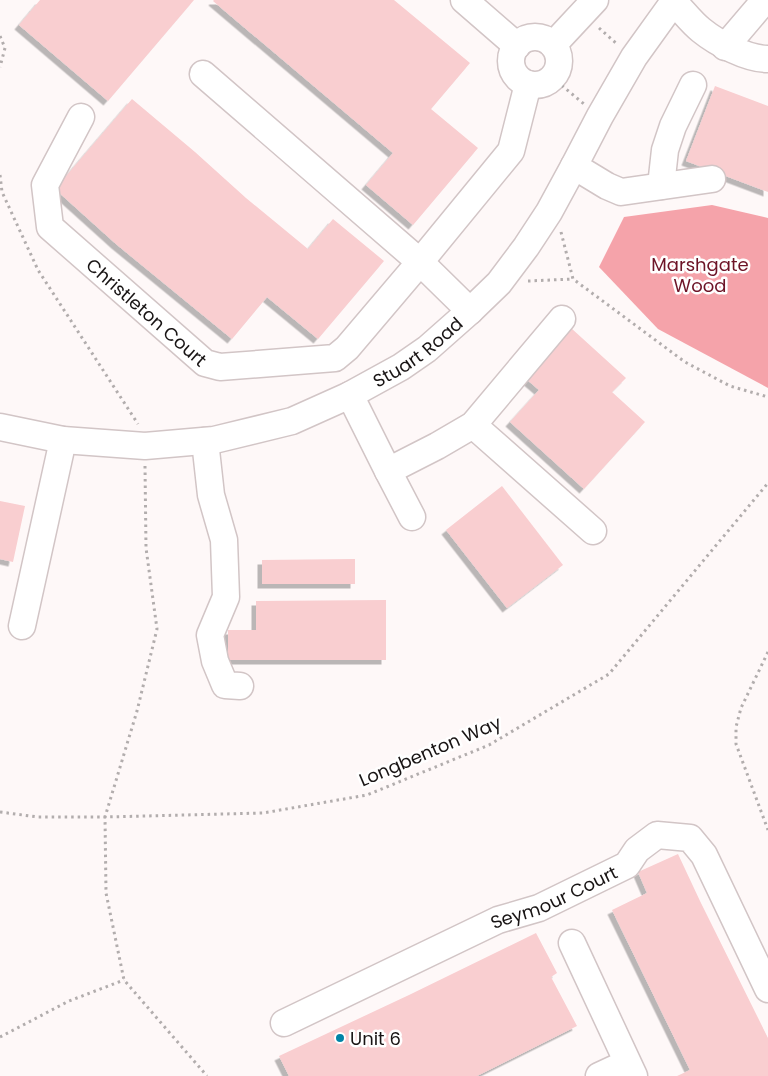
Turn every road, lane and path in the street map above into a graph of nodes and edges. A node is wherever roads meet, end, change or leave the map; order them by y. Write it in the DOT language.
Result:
graph roads {
  1 [pos="464,0"];
  2 [pos="765,0"];
  3 [pos="675,1"];
  4 [pos="589,7"];
  5 [pos="0,36"];
  6 [pos="552,45"];
  7 [pos="517,46"];
  8 [pos="725,47"];
  9 [pos="623,49"];
  10 [pos="768,59"];
  11 [pos="0,67"];
  12 [pos="203,74"];
  13 [pos="539,82"];
  14 [pos="693,85"];
  15 [pos="589,108"];
  16 [pos="81,117"];
  17 [pos="574,166"];
  18 [pos="0,175"];
  19 [pos="712,179"];
  20 [pos="661,186"];
  21 [pos="560,232"];
  22 [pos="420,262"];
  23 [pos="572,279"];
  24 [pos="528,281"];
  25 [pos="470,311"];
  26 [pos="562,319"];
  27 [pos="350,394"];
  28 [pos="768,397"];
  29 [pos="0,405"];
  30 [pos="0,409"];
  31 [pos="473,424"];
  32 [pos="0,427"];
  33 [pos="63,440"];
  34 [pos="205,441"];
  35 [pos="145,446"];
  36 [pos="388,471"];
  37 [pos="768,483"];
  38 [pos="412,517"];
  39 [pos="593,531"];
  40 [pos="22,626"];
  41 [pos="768,652"];
  42 [pos="240,686"];
  43 [pos="0,812"];
  44 [pos="105,817"];
  45 [pos="768,830"];
  46 [pos="572,943"];
  47 [pos="124,980"];
  48 [pos="768,989"];
  49 [pos="284,1024"];
  50 [pos="0,1038"];
  51 [pos="630,1069"];
  52 [pos="207,1076"];
  53 [pos="599,1076"];
  1 -- 7 [label="street"];
  2 -- 8 [label="street"];
  3 -- 8 [label="street"];
  3 -- 17 [label="street, Stuart Road"];
  4 -- 6 [label="street"];
  4 -- 9 [label="path"];
  5 -- 11 [label="path"];
  6 -- 7 [label="street"];
  6 -- 13 [label="street, Christleton Court"];
  7 -- 13 [label="street"];
  8 -- 10 [label="street"];
  12 -- 22 [label="street"];
  13 -- 15 [label="path"];
  13 -- 22 [label="street, Christleton Court"];
  14 -- 20 [label="street"];
  16 -- 22 [label="street, Christleton Court"];
  17 -- 20 [label="street"];
  17 -- 25 [label="street, Stuart Road"];
  18 -- 35 [label="path"];
  19 -- 20 [label="street"];
  21 -- 23 [label="path"];
  22 -- 25 [label="street"];
  23 -- 24 [label="path"];
  23 -- 28 [label="path"];
  25 -- 27 [label="street, Stuart Road"];
  26 -- 31 [label="street"];
  27 -- 34 [label="street, Stuart Road"];
  27 -- 36 [label="street"];
  29 -- 30 [label="street"];
  31 -- 36 [label="street"];
  31 -- 39 [label="street"];
  32 -- 33 [label="street, Stuart Road"];
  33 -- 35 [label="street, Stuart Road"];
  33 -- 40 [label="street"];
  34 -- 35 [label="street, Stuart Road"];
  34 -- 42 [label="street"];
  35 -- 44 [label="path"];
  36 -- 38 [label="street"];
  37 -- 44 [label="path, Longbenton Way"];
  41 -- 45 [label="path"];
  43 -- 44 [label="path, Longbenton Way"];
  44 -- 47 [label="path"];
  46 -- 51 [label="street"];
  47 -- 50 [label="path"];
  47 -- 52 [label="path"];
  48 -- 49 [label="street, Seymour Court"];
  51 -- 53 [label="street"];
}
